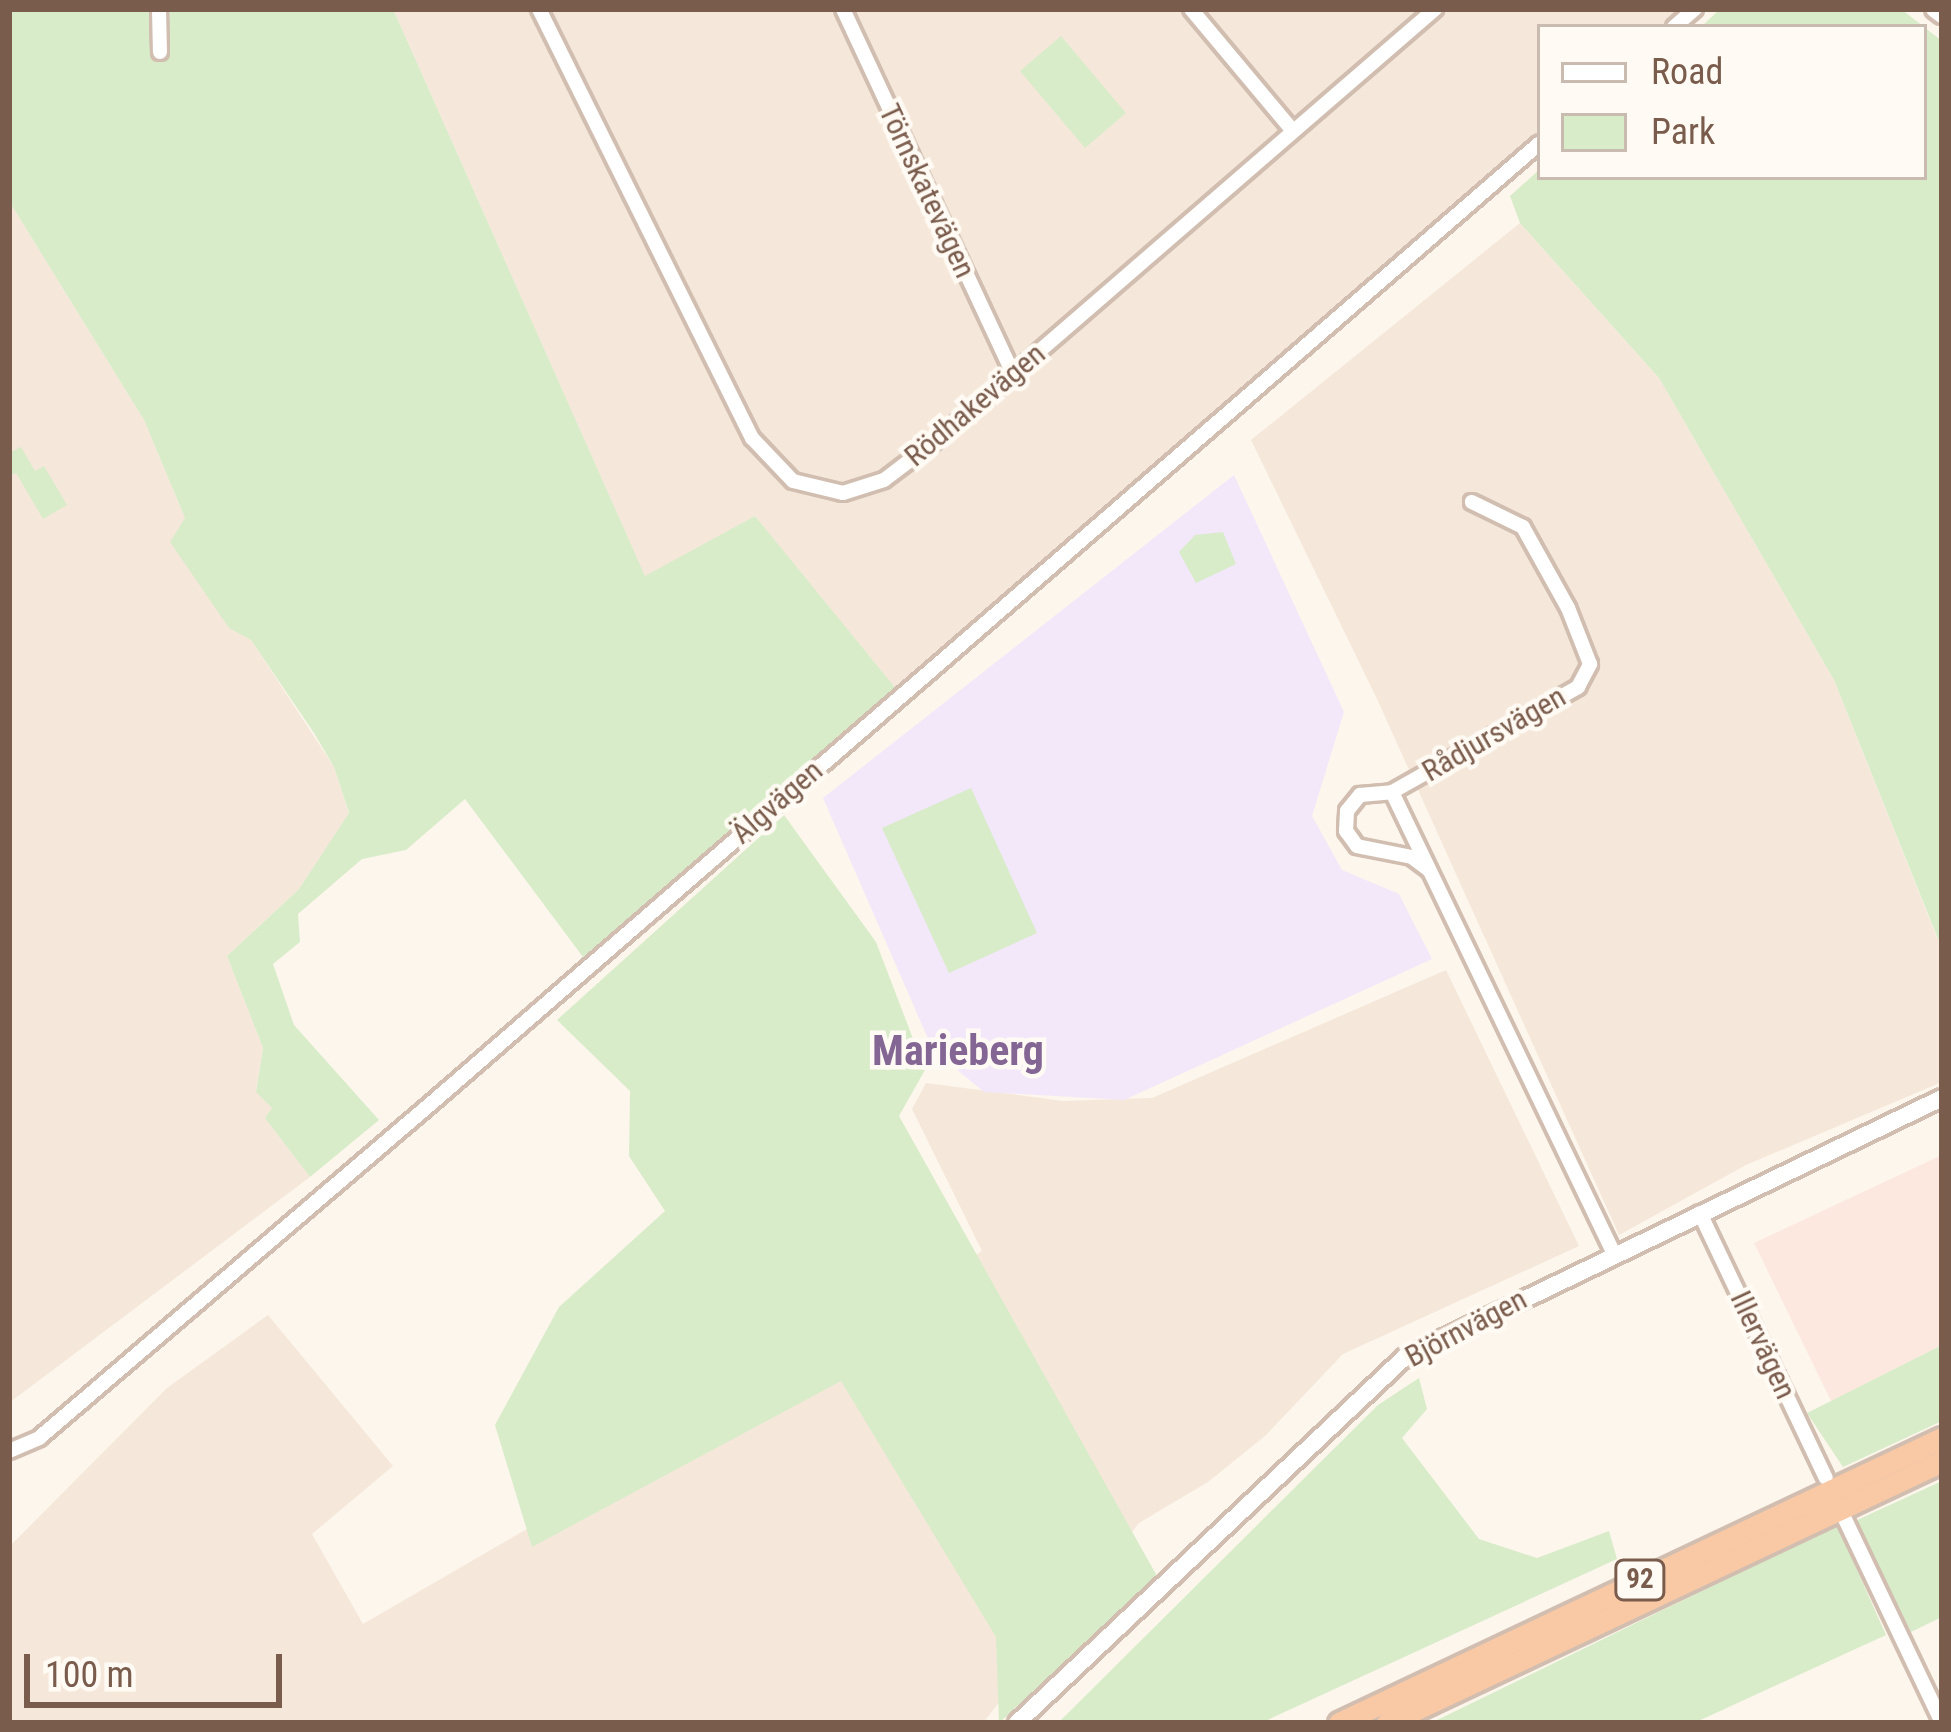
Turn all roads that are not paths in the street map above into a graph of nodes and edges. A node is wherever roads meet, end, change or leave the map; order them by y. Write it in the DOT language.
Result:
graph roads {
  1 [pos="159,9"];
  2 [pos="539,9"];
  3 [pos="843,9"];
  4 [pos="1191,9"];
  5 [pos="1435,9"];
  6 [pos="1934,9"];
  7 [pos="1942,15"];
  8 [pos="160,52"];
  9 [pos="1293,131"];
  10 [pos="1537,146"];
  11 [pos="1013,373"];
  12 [pos="1472,502"];
  13 [pos="1392,791"];
  14 [pos="1429,870"];
  15 [pos="1942,1099"];
  16 [pos="1700,1213"];
  17 [pos="1614,1254"];
  18 [pos="1942,1438"];
  19 [pos="9,1451"];
  20 [pos="1942,1462"];
  21 [pos="1826,1478"];
  22 [pos="1844,1515"];
  23 [pos="1017,1723"];
  24 [pos="1339,1723"];
  25 [pos="1387,1723"];
  26 [pos="1942,1723"];
  1 -- 8 [label="street"];
  2 -- 11 [label="street, Rödhakevägen"];
  3 -- 11 [label="street, Törnskatevägen"];
  4 -- 9 [label="street"];
  5 -- 9 [label="street, Rödhakevägen"];
  6 -- 7 [label="street"];
  9 -- 11 [label="street, Rödhakevägen"];
  10 -- 19 [label="street, Älgvägen"];
  12 -- 13 [label="street, Rådjursvägen"];
  13 -- 14 [label="street, Rådjursvägen"];
  13 -- 14 [label="street, Rådjursvägen"];
  14 -- 17 [label="street, Rådjursvägen"];
  15 -- 16 [label="street, Björnvägen"];
  16 -- 17 [label="street, Björnvägen"];
  16 -- 21 [label="street, Illervägen"];
  17 -- 23 [label="street, Björnvägen"];
  18 -- 24 [label="highway, 92"];
  20 -- 25 [label="highway, 92"];
  22 -- 26 [label="street"];
}
